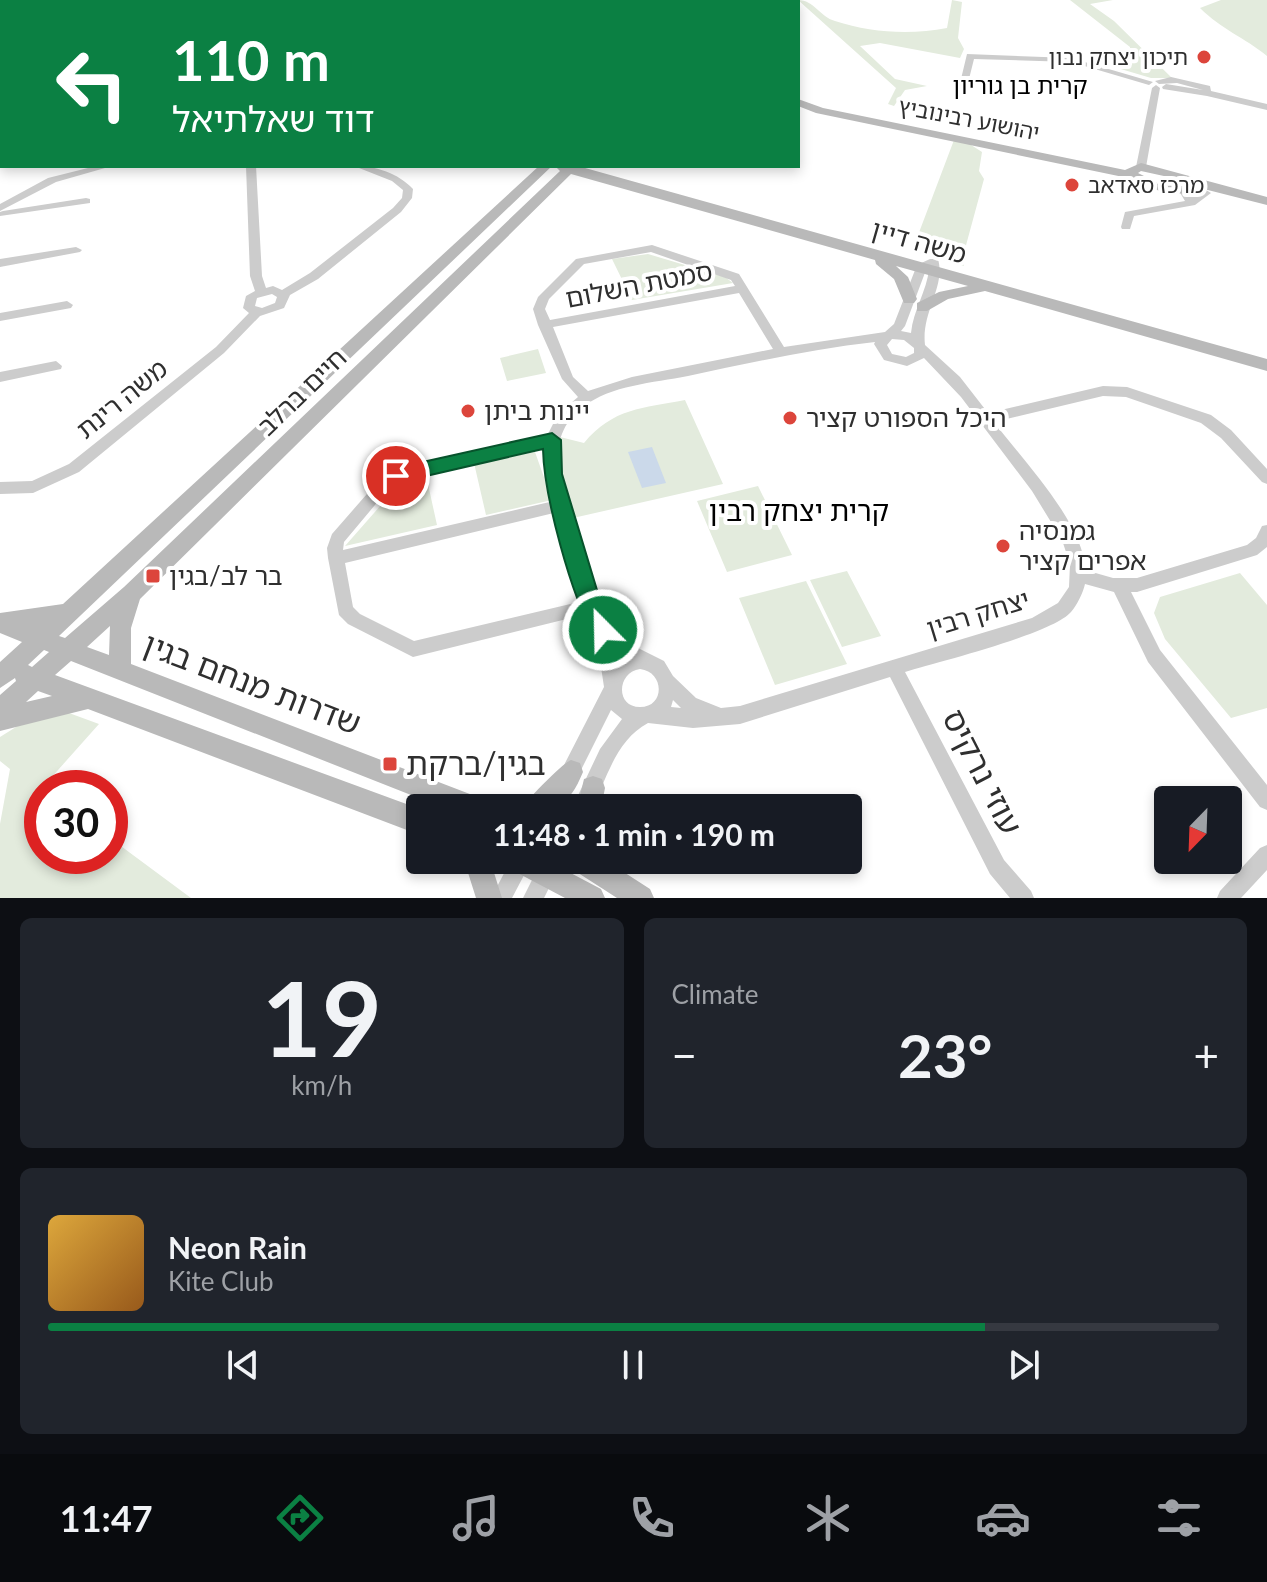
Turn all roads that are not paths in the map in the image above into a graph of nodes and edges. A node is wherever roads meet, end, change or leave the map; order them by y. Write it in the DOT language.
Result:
graph roads {
  1 [pos="965,79"];
  2 [pos="1157,84"];
  3 [pos="800,96"];
  4 [pos="800,103"];
  5 [pos="1267,107"];
  6 [pos="1136,167"];
  7 [pos="100,168"];
  8 [pos="251,168"];
  9 [pos="364,168"];
  10 [pos="544,168"];
  11 [pos="566,168"];
  12 [pos="572,168"];
  13 [pos="600,168"];
  14 [pos="610,168"];
  15 [pos="621,178"];
  16 [pos="1192,192"];
  17 [pos="542,197"];
  18 [pos="86,201"];
  19 [pos="1267,204"];
  20 [pos="1,212"];
  21 [pos="1126,227"];
  22 [pos="857,249"];
  23 [pos="76,250"];
  24 [pos="0,263"];
  25 [pos="930,267"];
  26 [pos="743,288"];
  27 [pos="1001,290"];
  28 [pos="261,291"];
  29 [pos="283,294"];
  30 [pos="916,303"];
  31 [pos="67,305"];
  32 [pos="257,312"];
  33 [pos="0,317"];
  34 [pos="544,325"];
  35 [pos="888,336"];
  36 [pos="835,341"];
  37 [pos="920,346"];
  38 [pos="781,352"];
  39 [pos="884,353"];
  40 [pos="1267,353"];
  41 [pos="907,362"];
  42 [pos="1267,365"];
  43 [pos="56,366"];
  44 [pos="0,377"];
  45 [pos="955,381"];
  46 [pos="587,398"];
  47 [pos="984,419"];
  48 [pos="552,440"];
  49 [pos="1267,478"];
  50 [pos="0,488"];
  51 [pos="562,505"];
  52 [pos="1267,531"];
  53 [pos="336,558"];
  54 [pos="1077,575"];
  55 [pos="1119,585"];
  56 [pos="131,594"];
  57 [pos="592,610"];
  58 [pos="70,613"];
  59 [pos="2,624"];
  60 [pos="41,638"];
  61 [pos="68,648"];
  62 [pos="642,661"];
  63 [pos="120,668"];
  64 [pos="894,668"];
  65 [pos="3,670"];
  66 [pos="33,678"];
  67 [pos="667,681"];
  68 [pos="612,687"];
  69 [pos="85,700"];
  70 [pos="0,710"];
  71 [pos="649,714"];
  72 [pos="740,715"];
  73 [pos="0,719"];
  74 [pos="571,772"];
  75 [pos="440,794"];
  76 [pos="553,794"];
  77 [pos="559,794"];
  78 [pos="591,794"];
  79 [pos="1267,800"];
  80 [pos="406,817"];
  81 [pos="1267,855"];
  82 [pos="481,874"];
  83 [pos="514,874"];
  84 [pos="545,874"];
  85 [pos="557,874"];
  86 [pos="603,874"];
  87 [pos="614,874"];
  88 [pos="635,894"];
  89 [pos="577,895"];
  90 [pos="489,898"];
  91 [pos="501,898"];
  92 [pos="533,898"];
  93 [pos="1024,898"];
  94 [pos="1227,898"];
  1 -- 2 [label="street"];
  2 -- 5 [label="street"];
  2 -- 6 [label="street"];
  3 -- 6 [label="street, יהושוע רבינוביץ"];
  4 -- 6 [label="street, יהושוע רבינוביץ"];
  6 -- 16 [label="street"];
  6 -- 16 [label="street"];
  7 -- 20 [label="street"];
  8 -- 28 [label="street"];
  9 -- 29 [label="street"];
  10 -- 58 [label="street, חיים ברלב"];
  11 -- 17 [label="street, חיים ברלב"];
  12 -- 15 [label="street, משה דיין"];
  13 -- 15 [label="street, משה דיין"];
  14 -- 15 [label="street"];
  15 -- 17 [label="street"];
  15 -- 22 [label="street, משה דיין"];
  15 -- 25 [label="street, משה דיין"];
  16 -- 19 [label="street"];
  16 -- 19 [label="street"];
  16 -- 21 [label="street"];
  17 -- 56 [label="street, חיים ברלב"];
  18 -- 20 [label="street"];
  22 -- 25 [label="street, משה דיין"];
  22 -- 30 [label="street"];
  23 -- 24 [label="street"];
  25 -- 27 [label="street, משה דיין"];
  25 -- 30 [label="street"];
  25 -- 40 [label="street, משה דיין"];
  26 -- 34 [label="street, סמטת השלום"];
  26 -- 34 [label="street"];
  26 -- 38 [label="street"];
  27 -- 30 [label="street"];
  27 -- 42 [label="street, משה דיין"];
  28 -- 29 [label="street"];
  28 -- 32 [label="street"];
  29 -- 32 [label="street, משה רינת"];
  30 -- 35 [label="street"];
  30 -- 37 [label="street"];
  31 -- 33 [label="street"];
  32 -- 50 [label="street, משה רינת"];
  34 -- 46 [label="street"];
  35 -- 36 [label="street"];
  35 -- 37 [label="street"];
  35 -- 39 [label="street"];
  36 -- 38 [label="street"];
  36 -- 39 [label="street"];
  37 -- 41 [label="street"];
  37 -- 45 [label="street"];
  38 -- 46 [label="street"];
  39 -- 41 [label="street"];
  41 -- 45 [label="street"];
  43 -- 44 [label="street"];
  45 -- 47 [label="street"];
  46 -- 48 [label="street"];
  47 -- 49 [label="street"];
  47 -- 54 [label="street"];
  48 -- 51 [label="street"];
  48 -- 53 [label="street"];
  51 -- 53 [label="street"];
  51 -- 57 [label="street"];
  52 -- 55 [label="street"];
  53 -- 57 [label="street"];
  54 -- 55 [label="street"];
  54 -- 64 [label="street, יצחק רבין"];
  55 -- 79 [label="street"];
  56 -- 61 [label="street, חיים ברלב"];
  56 -- 63 [label="street"];
  57 -- 62 [label="street"];
  57 -- 68 [label="street"];
  58 -- 59 [label="street, שדרות מנחם בגין"];
  58 -- 60 [label="street, חיים ברלב"];
  59 -- 60 [label="street, שדרות מנחם בגין"];
  60 -- 61 [label="street, שדרות מנחם בגין"];
  60 -- 65 [label="street, חיים ברלב"];
  61 -- 63 [label="street, שדרות מנחם בגין"];
  61 -- 66 [label="street, חיים ברלב"];
  62 -- 67 [label="street"];
  62 -- 68 [label="street"];
  63 -- 75 [label="street, שדרות מנחם בגין"];
  64 -- 72 [label="street, יצחק רבין"];
  64 -- 93 [label="street, עוזי נרקיס"];
  65 -- 66 [label="street"];
  66 -- 69 [label="street"];
  66 -- 70 [label="street, חיים ברלב"];
  67 -- 71 [label="street"];
  67 -- 72 [label="street, יצחק רבין"];
  68 -- 71 [label="street"];
  68 -- 74 [label="street"];
  69 -- 73 [label="street"];
  69 -- 80 [label="street"];
  71 -- 72 [label="street, יצחק רבין"];
  71 -- 78 [label="street"];
  74 -- 76 [label="street"];
  74 -- 77 [label="street"];
  81 -- 94 [label="street"];
  82 -- 90 [label="street"];
  83 -- 91 [label="street"];
  84 -- 92 [label="street"];
  85 -- 89 [label="street"];
  86 -- 88 [label="street"];
  87 -- 88 [label="street"];
}
